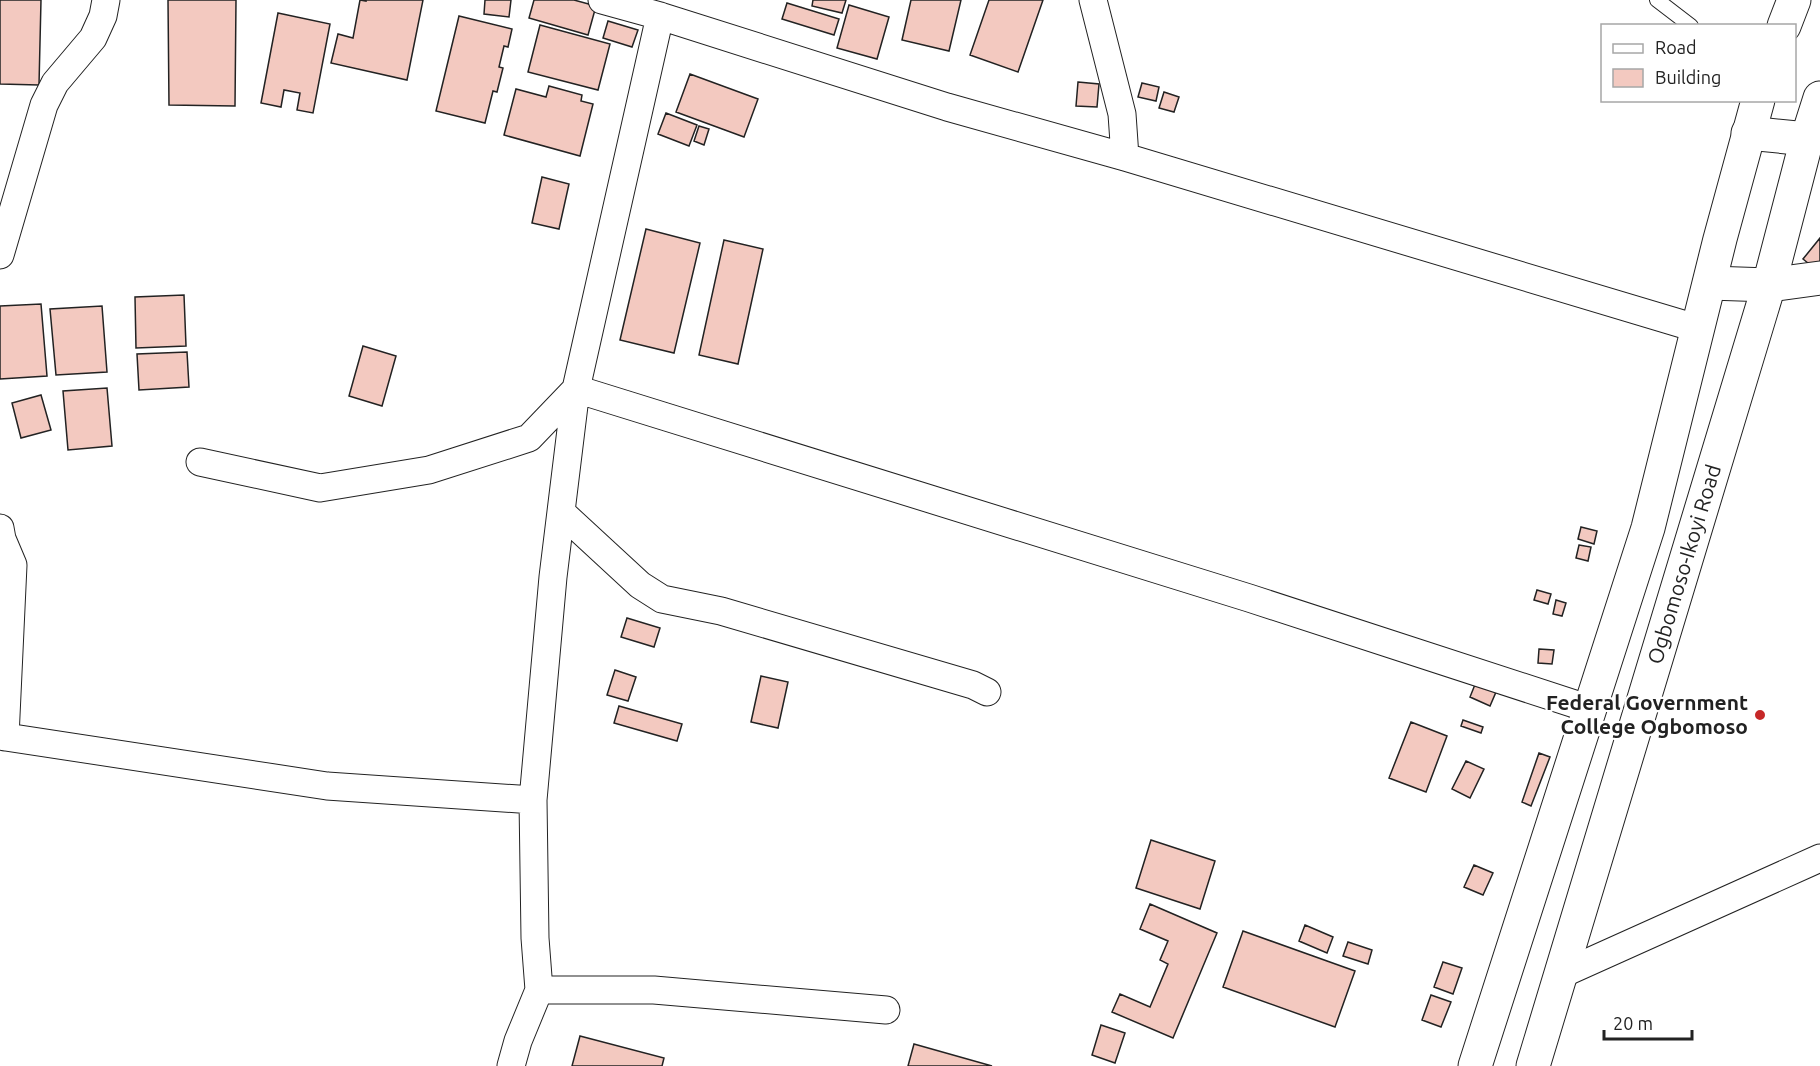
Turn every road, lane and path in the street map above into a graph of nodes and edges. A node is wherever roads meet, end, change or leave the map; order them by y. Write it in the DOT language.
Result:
graph roads {
  1 [pos="106,0"];
  2 [pos="602,0"];
  3 [pos="1093,0"];
  4 [pos="1657,0"];
  5 [pos="1794,0"];
  6 [pos="660,16"];
  7 [pos="1688,24"];
  8 [pos="1785,24"];
  9 [pos="1820,98"];
  10 [pos="1757,102"];
  11 [pos="1748,133"];
  12 [pos="1814,138"];
  13 [pos="1125,157"];
  14 [pos="0,255"];
  15 [pos="1820,278"];
  16 [pos="1710,283"];
  17 [pos="1769,285"];
  18 [pos="1699,329"];
  19 [pos="576,389"];
  20 [pos="200,462"];
  21 [pos="561,513"];
  22 [pos="0,528"];
  23 [pos="987,692"];
  24 [pos="1590,709"];
  25 [pos="3,737"];
  26 [pos="533,800"];
  27 [pos="1820,858"];
  28 [pos="1562,974"];
  29 [pos="539,990"];
  30 [pos="886,1010"];
  31 [pos="511,1066"];
  32 [pos="1474,1066"];
  33 [pos="1533,1066"];
  1 -- 14 [label="street"];
  2 -- 6 [label="street"];
  3 -- 13 [label="street"];
  4 -- 7 [label="lane"];
  5 -- 8 [label="main road"];
  6 -- 13 [label="street"];
  6 -- 19 [label="street"];
  9 -- 12 [label="main road, Ogbomoso-Ikoyi Road"];
  10 -- 11 [label="main road"];
  11 -- 12 [label="main road"];
  11 -- 16 [label="main road"];
  12 -- 17 [label="main road, Ogbomoso-Ikoyi Road"];
  13 -- 18 [label="street"];
  15 -- 17 [label="main road"];
  16 -- 17 [label="main road"];
  16 -- 18 [label="main road"];
  17 -- 28 [label="main road, Ogbomoso-Ikoyi Road"];
  18 -- 24 [label="main road"];
  19 -- 20 [label="street"];
  19 -- 21 [label="street"];
  19 -- 24 [label="street"];
  21 -- 23 [label="street"];
  21 -- 26 [label="street"];
  22 -- 25 [label="street"];
  24 -- 32 [label="main road"];
  25 -- 26 [label="street"];
  26 -- 29 [label="street"];
  27 -- 28 [label="street"];
  28 -- 33 [label="main road, Ogbomoso-Ikoyi Road"];
  29 -- 30 [label="street"];
  29 -- 31 [label="street"];
}
